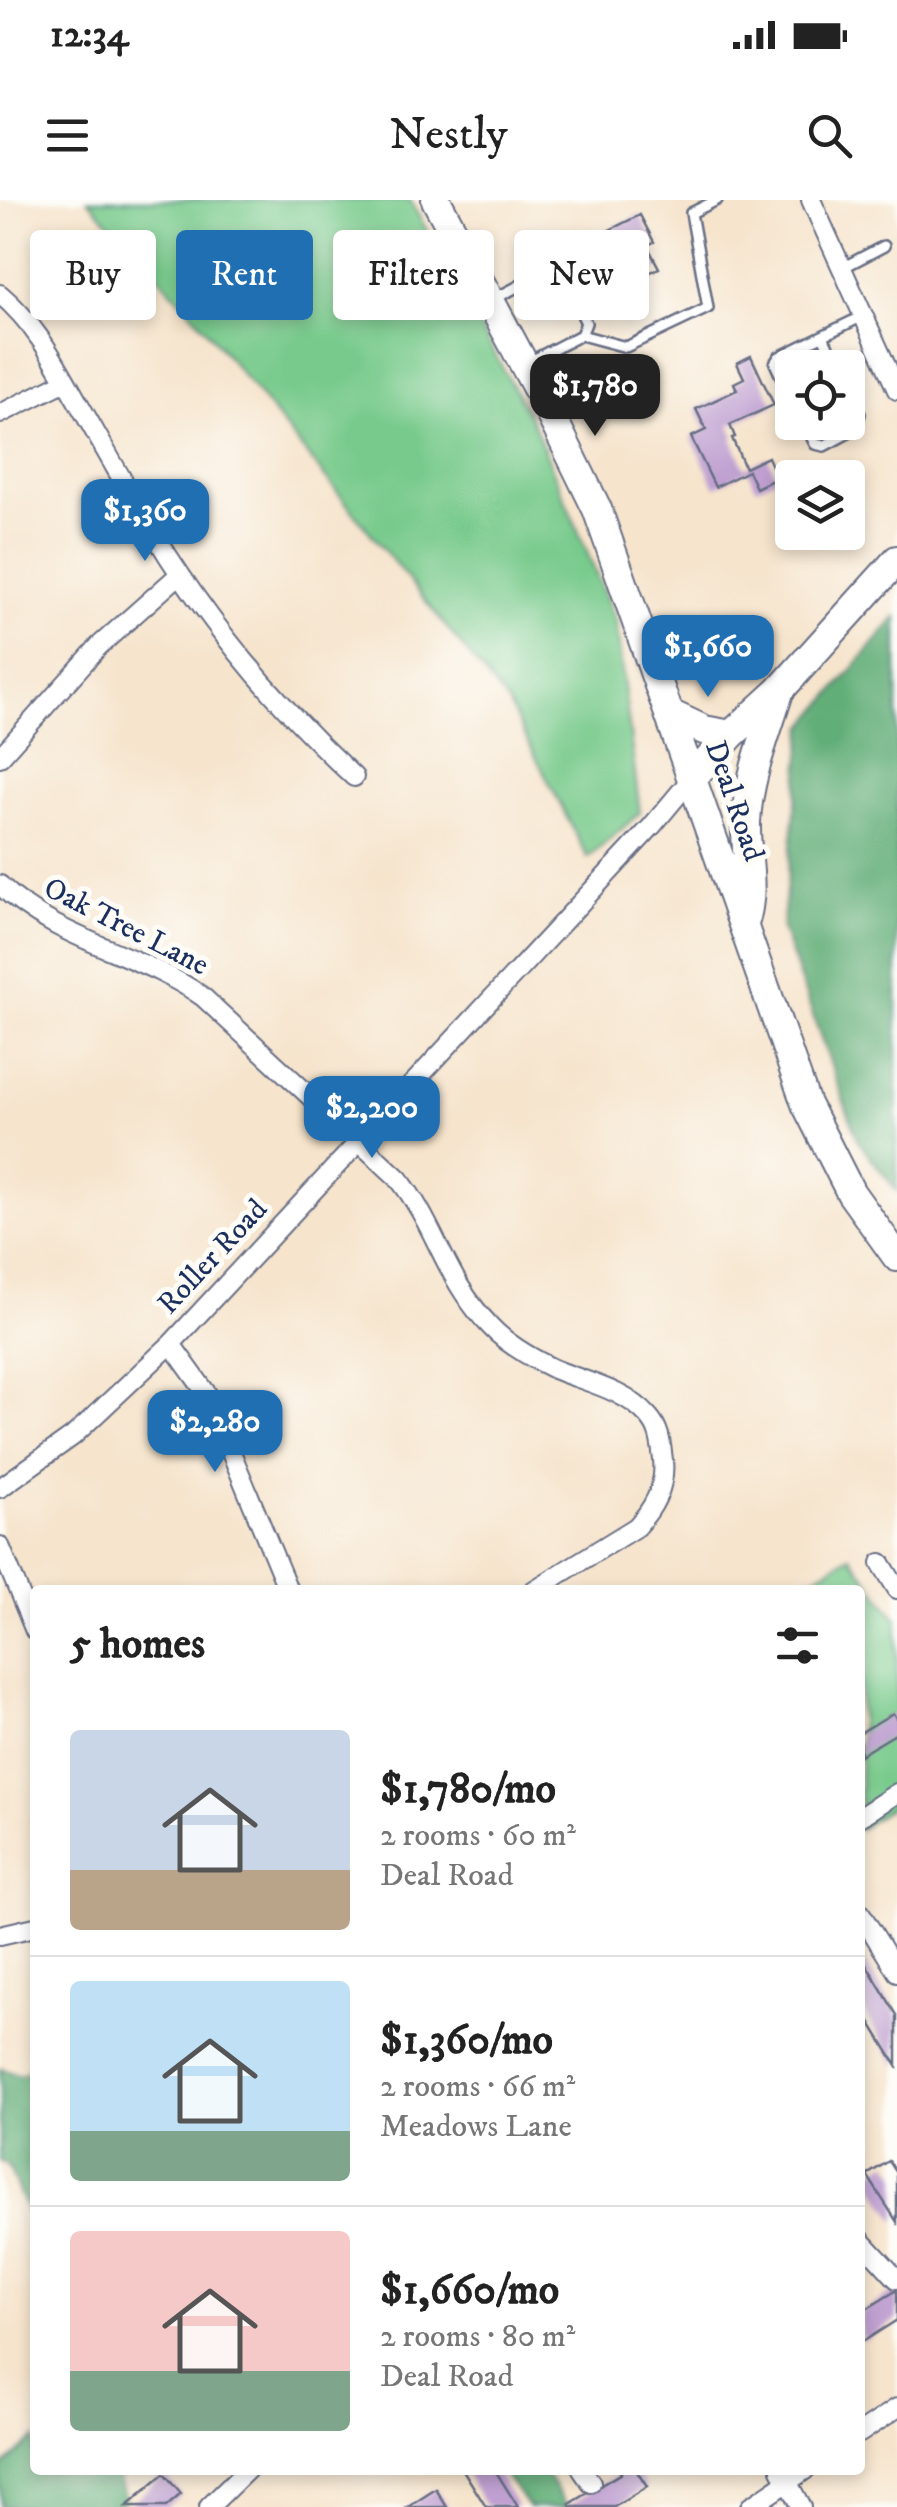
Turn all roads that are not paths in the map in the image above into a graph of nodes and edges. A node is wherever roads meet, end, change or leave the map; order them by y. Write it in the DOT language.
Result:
graph roads {
  1 [pos="436,200"];
  2 [pos="717,200"];
  3 [pos="811,200"];
  4 [pos="452,230"];
  5 [pos="884,246"];
  6 [pos="842,268"];
  7 [pos="0,294"];
  8 [pos="494,298"];
  9 [pos="494,308"];
  10 [pos="864,316"];
  11 [pos="580,335"];
  12 [pos="823,336"];
  13 [pos="794,350"];
  14 [pos="830,350"];
  15 [pos="524,364"];
  16 [pos="66,381"];
  17 [pos="897,390"];
  18 [pos="0,414"];
  19 [pos="813,440"];
  20 [pos="835,440"];
  21 [pos="897,560"];
  22 [pos="180,574"];
  23 [pos="779,691"];
  24 [pos="670,714"];
  25 [pos="732,735"];
  26 [pos="0,757"];
  27 [pos="354,777"];
  28 [pos="692,778"];
  29 [pos="0,884"];
  30 [pos="743,926"];
  31 [pos="358,1141"];
  32 [pos="897,1257"];
  33 [pos="171,1344"];
  34 [pos="0,1488"];
  35 [pos="0,1546"];
  36 [pos="880,1563"];
  37 [pos="286,1585"];
  38 [pos="542,1585"];
  39 [pos="897,1589"];
  40 [pos="30,1619"];
  41 [pos="897,1793"];
  42 [pos="865,1814"];
  43 [pos="865,1920"];
  44 [pos="30,1928"];
  45 [pos="0,1935"];
  46 [pos="897,1972"];
  47 [pos="865,2244"];
  48 [pos="897,2279"];
  49 [pos="897,2408"];
  50 [pos="865,2430"];
  51 [pos="242,2475"];
  52 [pos="784,2476"];
  53 [pos="219,2504"];
  54 [pos="750,2507"];
  55 [pos="801,2507"];
  1 -- 4 [label="street, Deal Road"];
  2 -- 11 [label="lane"];
  3 -- 6 [label="street"];
  5 -- 6 [label="lane"];
  6 -- 10 [label="street"];
  7 -- 16 [label="street"];
  8 -- 11 [label="lane"];
  9 -- 15 [label="street, Deal Road"];
  10 -- 12 [label="lane"];
  10 -- 17 [label="street"];
  11 -- 15 [label="lane"];
  12 -- 13 [label="lane"];
  12 -- 14 [label="lane"];
  15 -- 24 [label="street, Deal Road"];
  16 -- 18 [label="street"];
  16 -- 22 [label="street"];
  19 -- 20 [label="lane"];
  21 -- 23 [label="street"];
  22 -- 26 [label="street"];
  22 -- 27 [label="street"];
  23 -- 25 [label="street"];
  23 -- 30 [label="street"];
  24 -- 25 [label="street"];
  24 -- 28 [label="street, Deal Road"];
  25 -- 28 [label="street"];
  28 -- 30 [label="street, Deal Road"];
  28 -- 31 [label="street, Roller Road"];
  29 -- 31 [label="street, Oak Tree Lane"];
  30 -- 32 [label="street, Deal Road"];
  31 -- 33 [label="street, Roller Road"];
  31 -- 38 [label="street, Oak Tree Lane"];
  33 -- 34 [label="street, Roller Road"];
  33 -- 37 [label="street"];
  35 -- 40 [label="street"];
  36 -- 39 [label="street"];
  41 -- 42 [label="street"];
  43 -- 46 [label="street"];
  44 -- 45 [label="street"];
  47 -- 48 [label="street"];
  49 -- 50 [label="street"];
  51 -- 53 [label="street"];
  52 -- 54 [label="street"];
  52 -- 55 [label="street"];
}
